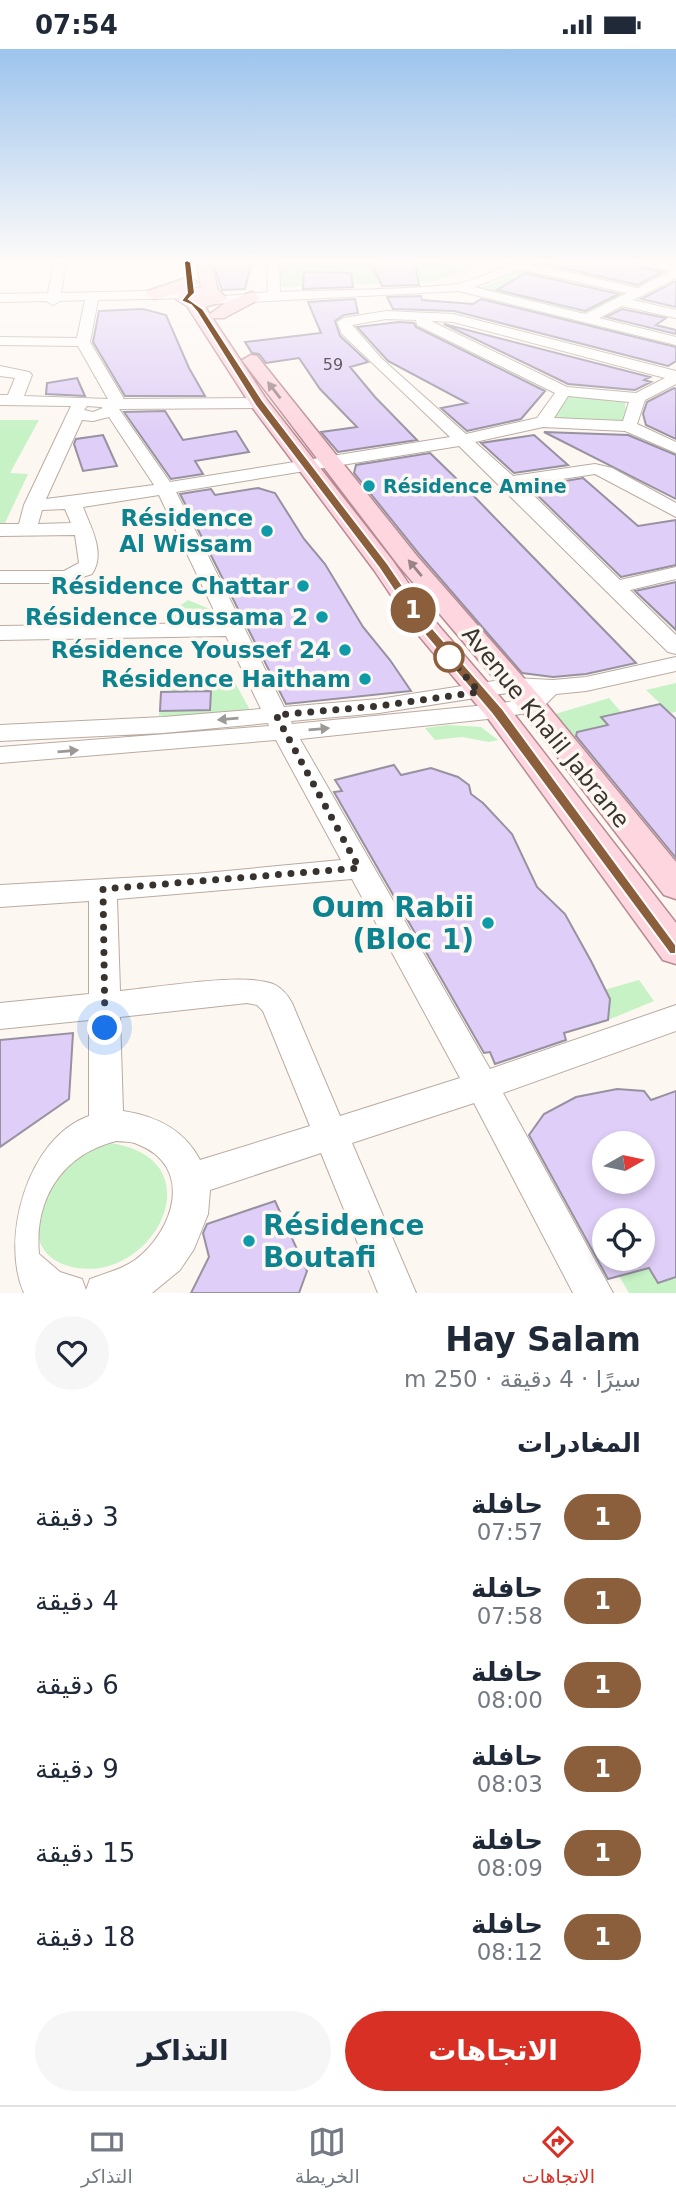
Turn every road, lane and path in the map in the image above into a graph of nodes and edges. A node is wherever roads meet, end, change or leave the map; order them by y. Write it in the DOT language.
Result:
graph roads {
  1 [pos="88,320"];
  2 [pos="214,320"];
  3 [pos="218,320"];
  4 [pos="350,320"];
  5 [pos="417,320"];
  6 [pos="461,320"];
  7 [pos="590,320"];
  8 [pos="0,341"];
  9 [pos="676,341"];
  10 [pos="83,342"];
  11 [pos="569,349"];
  12 [pos="509,364"];
  13 [pos="0,372"];
  14 [pos="676,377"];
  15 [pos="564,391"];
  16 [pos="638,398"];
  17 [pos="7,400"];
  18 [pos="259,403"];
  19 [pos="113,406"];
  20 [pos="80,409"];
  21 [pos="543,422"];
  22 [pos="628,426"];
  23 [pos="464,440"];
  24 [pos="676,448"];
  25 [pos="317,463"];
  26 [pos="509,482"];
  27 [pos="164,487"];
  28 [pos="72,503"];
  29 [pos="33,505"];
  30 [pos="674,508"];
  31 [pos="83,529"];
  32 [pos="0,530"];
  33 [pos="27,530"];
  34 [pos="676,573"];
  35 [pos="0,577"];
  36 [pos="618,587"];
  37 [pos="233,629"];
  38 [pos="0,632"];
  39 [pos="676,647"];
  40 [pos="676,664"];
  41 [pos="514,685"];
  42 [pos="553,687"];
  43 [pos="479,692"];
  44 [pos="532,705"];
  45 [pos="497,711"];
  46 [pos="280,724"];
  47 [pos="0,733"];
  48 [pos="0,755"];
  49 [pos="359,868"];
  50 [pos="676,886"];
  51 [pos="103,889"];
  52 [pos="0,896"];
  53 [pos="676,950"];
  54 [pos="105,1003"];
  55 [pos="0,1016"];
  56 [pos="676,1018"];
  57 [pos="481,1086"];
  58 [pos="106,1125"];
  59 [pos="332,1133"];
  60 [pos="190,1180"];
  61 [pos="118,1292"];
  62 [pos="68,1293"];
  63 [pos="397,1293"];
  64 [pos="594,1293"];
  1 -- 10 [label="street"];
  2 -- 18 [label="main road, Avenue Khalil Jabrane"];
  25 -- 3 [label="main road, Avenue Khalil Jabrane, one-way"];
  4 -- 23 [label="street"];
  5 -- 12 [label="street"];
  6 -- 11 [label="street"];
  7 -- 9 [label="street"];
  8 -- 10 [label="street"];
  10 -- 19 [label="street"];
  11 -- 12 [label="street"];
  11 -- 14 [label="street"];
  12 -- 15 [label="street"];
  13 -- 17 [label="street"];
  14 -- 16 [label="street"];
  15 -- 16 [label="street"];
  15 -- 21 [label="street"];
  16 -- 22 [label="street"];
  17 -- 20 [label="street"];
  18 -- 19 [label="street"];
  18 -- 25 [label="main road, Avenue Khalil Jabrane"];
  19 -- 20 [label="street"];
  19 -- 27 [label="street"];
  20 -- 29 [label="street"];
  21 -- 22 [label="street"];
  21 -- 23 [label="street"];
  22 -- 24 [label="street"];
  23 -- 25 [label="street"];
  23 -- 26 [label="street"];
  25 -- 27 [label="street"];
  41 -- 25 [label="main road, Avenue Khalil Jabrane, one-way"];
  25 -- 43 [label="main road, Avenue Khalil Jabrane"];
  26 -- 30 [label="street"];
  26 -- 36 [label="street"];
  27 -- 28 [label="street"];
  27 -- 37 [label="street"];
  28 -- 29 [label="street"];
  28 -- 31 [label="street"];
  29 -- 33 [label="street"];
  31 -- 33 [label="street"];
  31 -- 35 [label="street"];
  32 -- 33 [label="street"];
  34 -- 36 [label="street"];
  36 -- 39 [label="street"];
  37 -- 38 [label="street"];
  37 -- 46 [label="street"];
  40 -- 42 [label="street"];
  41 -- 42 [label="street"];
  41 -- 43 [label="street"];
  41 -- 44 [label="main road, Avenue Khalil Jabrane"];
  42 -- 44 [label="street"];
  43 -- 45 [label="main road, Avenue Khalil Jabrane"];
  43 -- 46 [label="street"];
  44 -- 45 [label="street"];
  44 -- 50 [label="main road, Avenue Khalil Jabrane"];
  46 -- 45 [label="street, one-way"];
  45 -- 53 [label="main road, Avenue Khalil Jabrane"];
  46 -- 47 [label="street, one-way"];
  48 -- 46 [label="street, one-way"];
  46 -- 49 [label="street"];
  49 -- 51 [label="street"];
  49 -- 57 [label="street"];
  51 -- 52 [label="street"];
  51 -- 54 [label="street"];
  54 -- 55 [label="street"];
  54 -- 58 [label="street"];
  54 -- 59 [label="street"];
  56 -- 57 [label="street"];
  57 -- 59 [label="street"];
  57 -- 64 [label="street"];
  58 -- 60 [label="street"];
  58 -- 62 [label="street"];
  59 -- 60 [label="street"];
  59 -- 63 [label="street"];
  60 -- 61 [label="street"];
}
